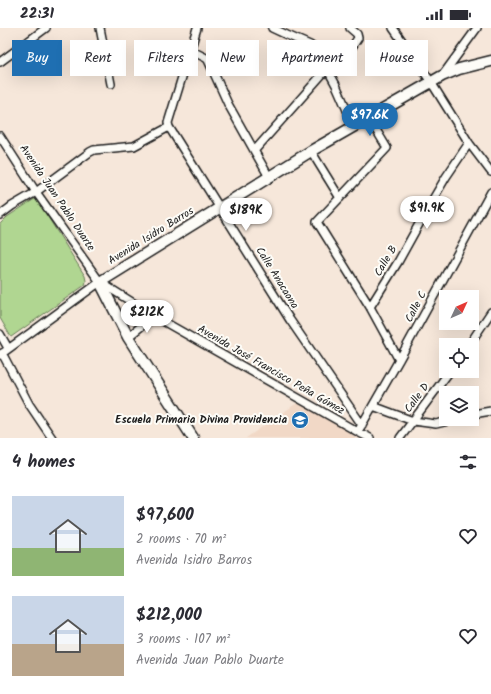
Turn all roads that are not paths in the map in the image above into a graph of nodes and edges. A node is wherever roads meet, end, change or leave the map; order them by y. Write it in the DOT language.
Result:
graph roads {
  1 [pos="46,28"];
  2 [pos="100,28"];
  3 [pos="198,28"];
  4 [pos="272,28"];
  5 [pos="350,28"];
  6 [pos="393,28"];
  7 [pos="477,28"];
  8 [pos="194,40"];
  9 [pos="298,40"];
  10 [pos="357,40"];
  11 [pos="198,54"];
  12 [pos="491,61"];
  13 [pos="0,62"];
  14 [pos="182,76"];
  15 [pos="321,76"];
  16 [pos="330,76"];
  17 [pos="442,76"];
  18 [pos="431,82"];
  19 [pos="111,84"];
  20 [pos="369,118"];
  21 [pos="354,126"];
  22 [pos="168,127"];
  23 [pos="0,136"];
  24 [pos="469,143"];
  25 [pos="255,150"];
  26 [pos="311,151"];
  27 [pos="491,172"];
  28 [pos="269,177"];
  29 [pos="36,192"];
  30 [pos="491,192"];
  31 [pos="340,198"];
  32 [pos="220,208"];
  33 [pos="0,215"];
  34 [pos="100,282"];
  35 [pos="370,307"];
  36 [pos="491,312"];
  37 [pos="154,316"];
  38 [pos="0,334"];
  39 [pos="128,337"];
  40 [pos="474,338"];
  41 [pos="8,348"];
  42 [pos="1,354"];
  43 [pos="399,360"];
  44 [pos="445,378"];
  45 [pos="373,406"];
  46 [pos="491,411"];
  47 [pos="479,412"];
  48 [pos="414,421"];
  49 [pos="439,423"];
  50 [pos="362,425"];
  51 [pos="358,432"];
  52 [pos="52,438"];
  53 [pos="193,438"];
  54 [pos="370,438"];
  55 [pos="400,438"];
  1 -- 13 [label="street"];
  2 -- 19 [label="street"];
  3 -- 8 [label="street"];
  4 -- 9 [label="street"];
  5 -- 10 [label="street"];
  6 -- 18 [label="street"];
  7 -- 17 [label="street"];
  11 -- 25 [label="street"];
  12 -- 17 [label="street, Avenida Isidro Barros"];
  14 -- 22 [label="street"];
  15 -- 25 [label="street"];
  16 -- 21 [label="street"];
  17 -- 18 [label="street, Avenida Isidro Barros"];
  18 -- 20 [label="street, Avenida Isidro Barros"];
  18 -- 24 [label="street"];
  20 -- 21 [label="street, Avenida Isidro Barros"];
  20 -- 31 [label="street"];
  21 -- 26 [label="street, Avenida Isidro Barros"];
  22 -- 29 [label="street"];
  22 -- 32 [label="street, Calle Anacaona"];
  23 -- 29 [label="street, Avenida Juan Pablo Duarte"];
  24 -- 27 [label="street"];
  24 -- 35 [label="street, Calle B"];
  25 -- 28 [label="street"];
  26 -- 28 [label="street, Avenida Isidro Barros"];
  26 -- 31 [label="street"];
  28 -- 32 [label="street, Avenida Isidro Barros"];
  29 -- 33 [label="street"];
  29 -- 34 [label="street, Avenida Juan Pablo Duarte"];
  30 -- 43 [label="street, Calle C"];
  31 -- 35 [label="street"];
  32 -- 34 [label="street, Avenida Isidro Barros"];
  32 -- 50 [label="street, Calle Anacaona"];
  34 -- 37 [label="street, Avenida José Francisco Peña Gómez"];
  34 -- 39 [label="street, Avenida Juan Pablo Duarte"];
  34 -- 41 [label="street, Avenida Isidro Barros"];
  35 -- 43 [label="street"];
  36 -- 40 [label="street"];
  37 -- 39 [label="street"];
  37 -- 51 [label="street, Avenida José Francisco Peña Gómez"];
  38 -- 41 [label="street"];
  39 -- 53 [label="street, Avenida Juan Pablo Duarte"];
  41 -- 42 [label="street, Avenida Isidro Barros"];
  42 -- 52 [label="street"];
  43 -- 45 [label="street, Calle C"];
  44 -- 48 [label="street, Calle D"];
  45 -- 48 [label="street"];
  45 -- 50 [label="street, Calle C"];
  46 -- 47 [label="street"];
  48 -- 49 [label="street"];
  48 -- 55 [label="street, Calle D"];
  50 -- 51 [label="street, Calle C"];
  51 -- 54 [label="street, Avenida José Francisco Peña Gómez"];
}
